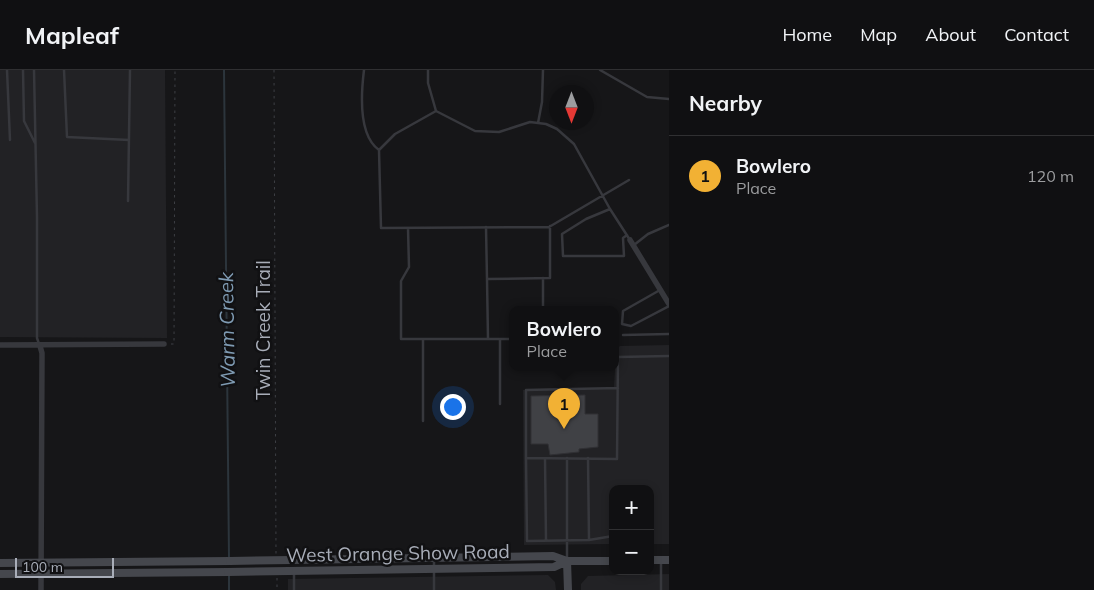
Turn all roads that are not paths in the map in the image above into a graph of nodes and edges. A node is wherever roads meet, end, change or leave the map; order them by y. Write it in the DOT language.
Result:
graph roads {
  1 [pos="7,70"];
  2 [pos="23,70"];
  3 [pos="34,70"];
  4 [pos="64,70"];
  5 [pos="130,70"];
  6 [pos="364,70"];
  7 [pos="428,70"];
  8 [pos="543,70"];
  9 [pos="600,70"];
  10 [pos="669,99"];
  11 [pos="436,111"];
  12 [pos="538,123"];
  13 [pos="10,140"];
  14 [pos="129,140"];
  15 [pos="36,145"];
  16 [pos="380,150"];
  17 [pos="629,180"];
  18 [pos="604,196"];
  19 [pos="128,201"];
  20 [pos="610,209"];
  21 [pos="669,225"];
  22 [pos="550,226"];
  23 [pos="486,227"];
  24 [pos="408,228"];
  25 [pos="629,237"];
  26 [pos="634,246"];
  27 [pos="543,278"];
  28 [pos="487,279"];
  29 [pos="660,290"];
  30 [pos="669,303"];
  31 [pos="543,306"];
  32 [pos="669,334"];
  33 [pos="623,335"];
  34 [pos="423,339"];
  35 [pos="488,339"];
  36 [pos="500,339"];
  37 [pos="509,339"];
  38 [pos="164,344"];
  39 [pos="0,345"];
  40 [pos="40,346"];
  41 [pos="669,356"];
  42 [pos="619,358"];
  43 [pos="618,371"];
  44 [pos="618,388"];
  45 [pos="500,404"];
  46 [pos="423,421"];
  47 [pos="526,458"];
  48 [pos="545,458"];
  49 [pos="567,458"];
  50 [pos="588,458"];
  51 [pos="609,537"];
  52 [pos="546,540"];
  53 [pos="567,540"];
  54 [pos="589,540"];
  55 [pos="434,558"];
  56 [pos="665,560"];
  57 [pos="609,561"];
  58 [pos="567,562"];
  59 [pos="0,563"];
  60 [pos="41,563"];
  61 [pos="434,569"];
  62 [pos="292,570"];
  63 [pos="0,574"];
  64 [pos="41,574"];
  65 [pos="41,590"];
  66 [pos="294,590"];
  67 [pos="434,590"];
  68 [pos="568,590"];
  69 [pos="661,590"];
  1 -- 13 [label="lane"];
  2 -- 15 [label="lane"];
  3 -- 15 [label="lane"];
  4 -- 14 [label="lane"];
  5 -- 14 [label="lane"];
  6 -- 16 [label="lane"];
  7 -- 11 [label="lane"];
  8 -- 12 [label="lane"];
  9 -- 10 [label="lane"];
  11 -- 12 [label="lane"];
  11 -- 16 [label="lane"];
  12 -- 18 [label="lane"];
  14 -- 19 [label="lane"];
  15 -- 40 [label="lane"];
  16 -- 24 [label="lane"];
  17 -- 18 [label="lane"];
  18 -- 20 [label="lane"];
  18 -- 22 [label="lane"];
  20 -- 25 [label="lane"];
  20 -- 25 [label="lane"];
  21 -- 26 [label="lane"];
  22 -- 23 [label="lane"];
  22 -- 27 [label="lane"];
  23 -- 24 [label="lane"];
  23 -- 28 [label="lane"];
  24 -- 34 [label="lane"];
  25 -- 26 [label="street"];
  26 -- 29 [label="street"];
  27 -- 28 [label="lane"];
  27 -- 31 [label="lane"];
  28 -- 35 [label="lane"];
  29 -- 30 [label="street"];
  29 -- 30 [label="lane"];
  32 -- 33 [label="lane"];
  34 -- 35 [label="lane"];
  34 -- 46 [label="lane"];
  35 -- 36 [label="lane"];
  36 -- 37 [label="lane"];
  36 -- 45 [label="lane"];
  38 -- 40 [label="street"];
  39 -- 40 [label="street"];
  40 -- 60 [label="street"];
  41 -- 42 [label="lane"];
  43 -- 44 [label="lane"];
  44 -- 47 [label="lane"];
  44 -- 50 [label="lane"];
  47 -- 48 [label="lane"];
  47 -- 52 [label="lane"];
  48 -- 49 [label="lane"];
  48 -- 52 [label="lane"];
  49 -- 50 [label="lane"];
  49 -- 53 [label="lane"];
  50 -- 54 [label="lane"];
  51 -- 54 [label="lane"];
  52 -- 53 [label="lane"];
  53 -- 54 [label="lane"];
  53 -- 58 [label="lane"];
  55 -- 58 [label="main road, West Orange Show Road"];
  55 -- 60 [label="main road, West Orange Show Road, bridge"];
  55 -- 61 [label="lane"];
  56 -- 69 [label="lane"];
  57 -- 58 [label="main road, West Orange Show Road"];
  58 -- 61 [label="main road, West Orange Show Road"];
  58 -- 68 [label="main road"];
  59 -- 60 [label="main road, West Orange Show Road"];
  60 -- 64 [label="street"];
  61 -- 62 [label="main road, West Orange Show Road"];
  61 -- 67 [label="lane"];
  62 -- 64 [label="main road, West Orange Show Road, bridge"];
  62 -- 66 [label="lane"];
  63 -- 64 [label="main road, West Orange Show Road"];
  64 -- 65 [label="street"];
}
